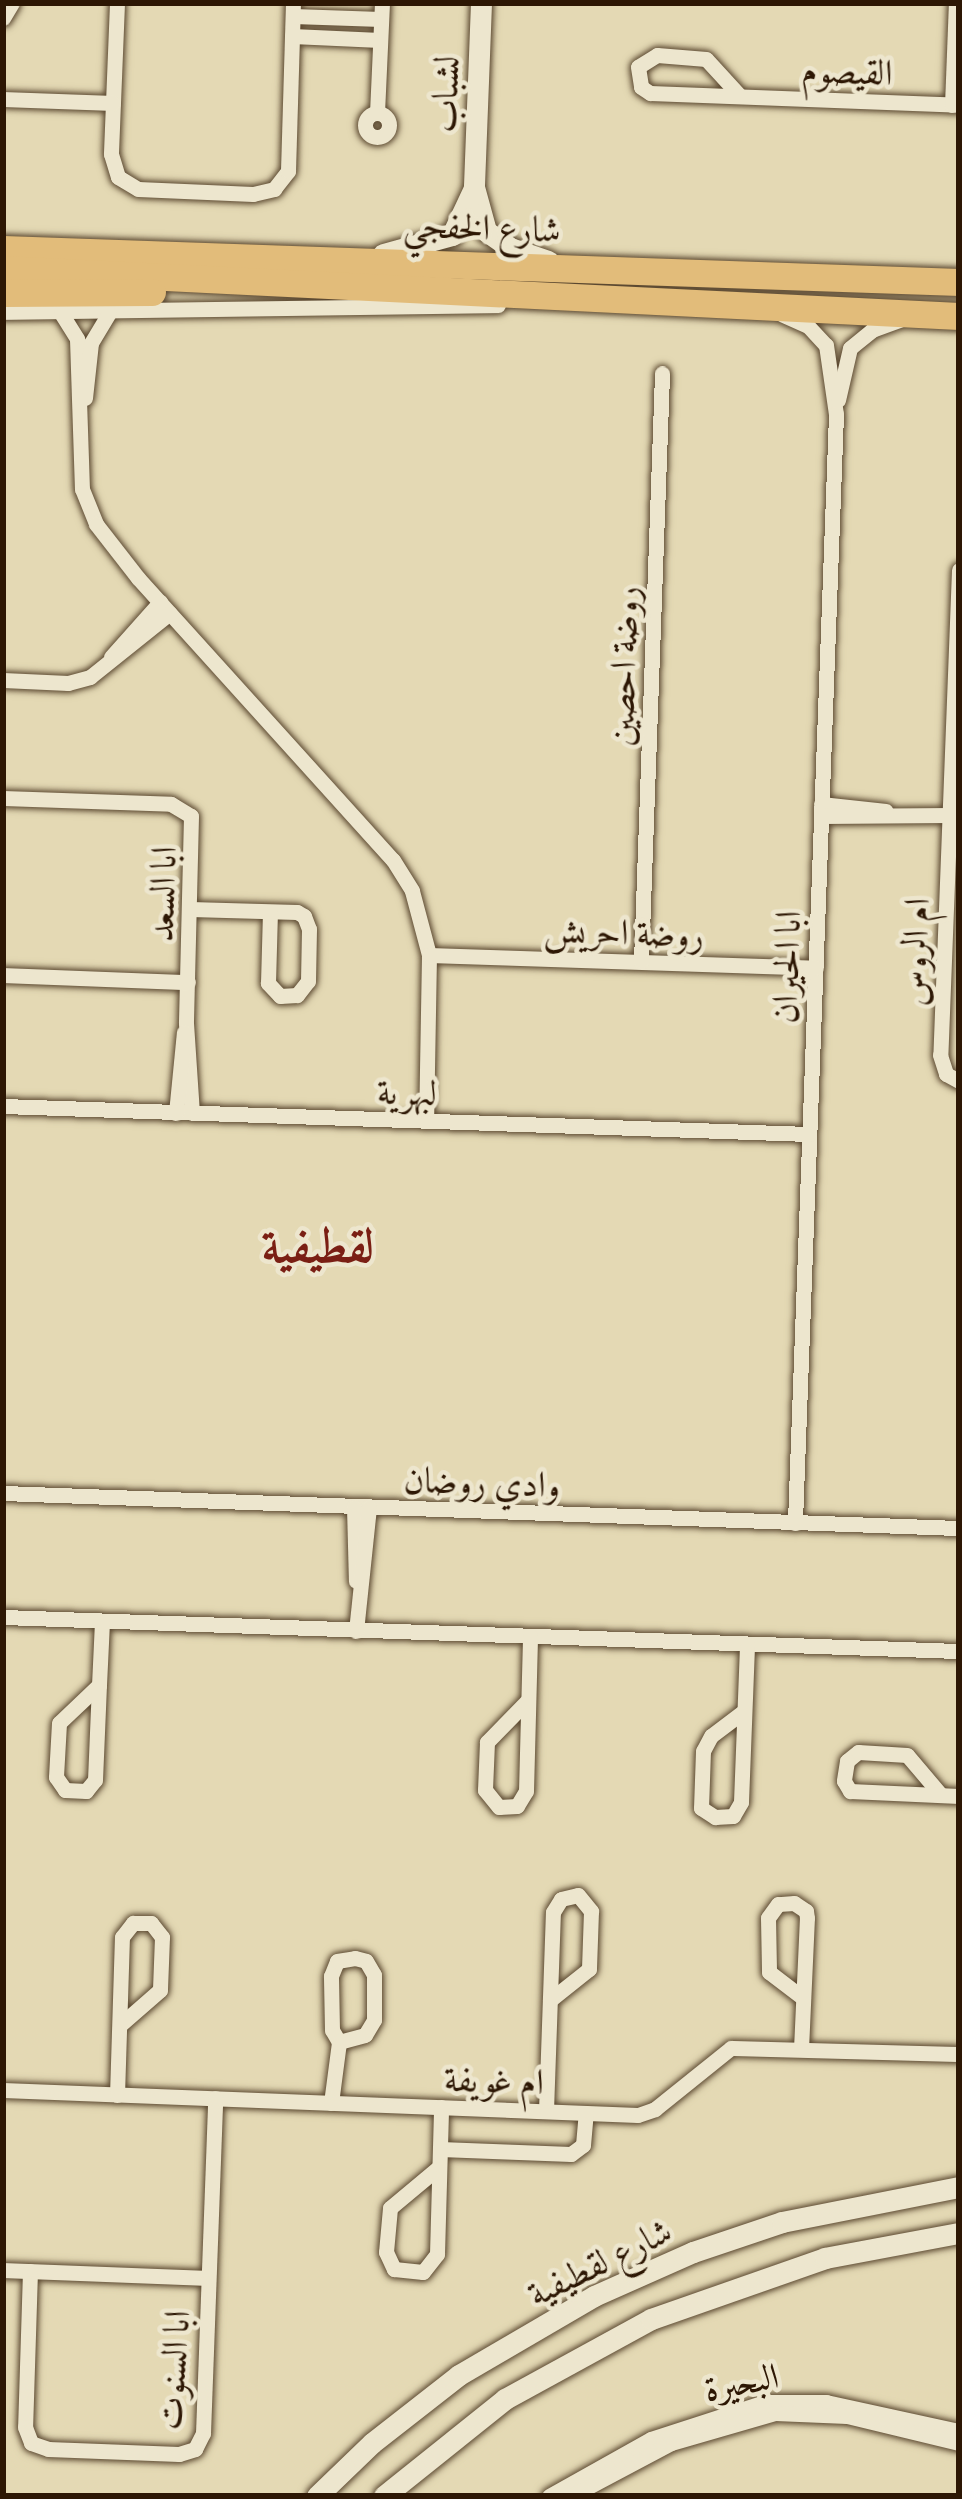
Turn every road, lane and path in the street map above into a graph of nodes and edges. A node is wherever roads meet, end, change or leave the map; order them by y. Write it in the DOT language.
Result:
graph roads {
  1 [pos="12,3"];
  2 [pos="116,3"];
  3 [pos="481,3"];
  4 [pos="956,3"];
  5 [pos="293,10"];
  6 [pos="382,11"];
  7 [pos="3,18"];
  8 [pos="292,37"];
  9 [pos="380,40"];
  10 [pos="740,96"];
  11 [pos="3,99"];
  12 [pos="113,103"];
  13 [pos="956,105"];
  14 [pos="377,113"];
  15 [pos="474,188"];
  16 [pos="3,236"];
  17 [pos="3,249"];
  18 [pos="113,250"];
  19 [pos="368,258"];
  20 [pos="561,264"];
  21 [pos="3,268"];
  22 [pos="959,282"];
  23 [pos="408,290"];
  24 [pos="3,293"];
  25 [pos="559,297"];
  26 [pos="754,305"];
  27 [pos="3,312"];
  28 [pos="61,313"];
  29 [pos="110,313"];
  30 [pos="927,314"];
  31 [pos="959,316"];
  32 [pos="662,374"];
  33 [pos="836,414"];
  34 [pos="79,436"];
  35 [pos="959,570"];
  36 [pos="165,607"];
  37 [pos="3,680"];
  38 [pos="3,798"];
  39 [pos="821,810"];
  40 [pos="950,815"];
  41 [pos="190,909"];
  42 [pos="270,912"];
  43 [pos="429,955"];
  44 [pos="641,961"];
  45 [pos="815,968"];
  46 [pos="3,975"];
  47 [pos="188,982"];
  48 [pos="959,1081"];
  49 [pos="3,1106"];
  50 [pos="184,1113"];
  51 [pos="426,1121"];
  52 [pos="808,1134"];
  53 [pos="3,1493"];
  54 [pos="361,1507"];
  55 [pos="795,1523"];
  56 [pos="959,1528"];
  57 [pos="3,1616"];
  58 [pos="101,1622"];
  59 [pos="356,1631"];
  60 [pos="530,1636"];
  61 [pos="747,1644"];
  62 [pos="959,1652"];
  63 [pos="99,1685"];
  64 [pos="528,1700"];
  65 [pos="744,1711"];
  66 [pos="941,1795"];
  67 [pos="959,1796"];
  68 [pos="803,1998"];
  69 [pos="550,2000"];
  70 [pos="120,2025"];
  71 [pos="339,2042"];
  72 [pos="801,2049"];
  73 [pos="959,2054"];
  74 [pos="3,2090"];
  75 [pos="117,2095"];
  76 [pos="214,2098"];
  77 [pos="331,2103"];
  78 [pos="441,2107"];
  79 [pos="546,2111"];
  80 [pos="586,2113"];
  81 [pos="440,2158"];
  82 [pos="959,2187"];
  83 [pos="959,2233"];
  84 [pos="3,2270"];
  85 [pos="30,2271"];
  86 [pos="208,2278"];
  87 [pos="853,2412"];
  88 [pos="959,2431"];
  89 [pos="959,2443"];
  90 [pos="576,2489"];
  91 [pos="317,2496"];
  92 [pos="384,2496"];
  93 [pos="550,2496"];
  1 -- 7 [label="street"];
  2 -- 12 [label="street"];
  3 -- 15 [label="street, لشباب"];
  4 -- 13 [label="street, القيصوم"];
  5 -- 6 [label="street"];
  5 -- 8 [label="street"];
  6 -- 9 [label="street"];
  8 -- 9 [label="street"];
  8 -- 12 [label="street"];
  9 -- 14 [label="street"];
  10 -- 10 [label="street, القيصوم"];
  10 -- 13 [label="street, القيصوم"];
  11 -- 12 [label="street"];
  15 -- 19 [label="street, لشباب"];
  15 -- 20 [label="street, لشباب"];
  16 -- 18 [label="highway"];
  17 -- 18 [label="highway, شارع الخفجي"];
  18 -- 19 [label="highway, شارع الخفجي"];
  19 -- 20 [label="highway, شارع الخفجي"];
  20 -- 22 [label="highway, شارع الخفجي"];
  21 -- 23 [label="highway, شارع الخفجي"];
  23 -- 24 [label="highway"];
  23 -- 25 [label="highway, شارع الخفجي"];
  25 -- 26 [label="highway, شارع الخفجي"];
  25 -- 29 [label="street, شارع الخفجي"];
  26 -- 30 [label="highway, شارع الخفجي"];
  26 -- 33 [label="street, ابا الحيران"];
  27 -- 28 [label="street, شارع الخفجي"];
  28 -- 29 [label="street, شارع الخفجي"];
  28 -- 34 [label="street"];
  29 -- 34 [label="street"];
  30 -- 31 [label="highway, شارع الخفجي"];
  30 -- 33 [label="street, ابا الحيران"];
  32 -- 44 [label="street, روضة احصين"];
  33 -- 39 [label="street, ابا الحيران"];
  34 -- 36 [label="street"];
  35 -- 40 [label="street, ام الروس"];
  36 -- 37 [label="street"];
  36 -- 43 [label="street"];
  38 -- 41 [label="street, ابا السعد"];
  39 -- 40 [label="street"];
  39 -- 45 [label="street, ابا الحيران"];
  40 -- 48 [label="street, ام الروس"];
  41 -- 42 [label="street"];
  41 -- 47 [label="street, ابا السعد"];
  42 -- 42 [label="street"];
  43 -- 44 [label="street, روضة احريش"];
  43 -- 51 [label="street"];
  44 -- 45 [label="street, روضة احريش"];
  45 -- 52 [label="street, ابا الحيران"];
  46 -- 47 [label="street"];
  47 -- 50 [label="street, ابا السعد"];
  49 -- 50 [label="street, لبهرية"];
  50 -- 51 [label="street, لبهرية"];
  51 -- 52 [label="street, لبهرية"];
  52 -- 55 [label="street, ابا الحيران"];
  53 -- 54 [label="street, وادي روضان"];
  54 -- 55 [label="street, وادي روضان"];
  54 -- 59 [label="street"];
  55 -- 56 [label="street, وادي روضان"];
  57 -- 58 [label="street"];
  58 -- 59 [label="street"];
  58 -- 63 [label="street"];
  59 -- 60 [label="street"];
  60 -- 61 [label="street"];
  60 -- 64 [label="street"];
  61 -- 62 [label="street"];
  61 -- 65 [label="street"];
  63 -- 63 [label="street"];
  64 -- 64 [label="street"];
  65 -- 65 [label="street"];
  66 -- 66 [label="street"];
  66 -- 67 [label="street"];
  68 -- 68 [label="street"];
  68 -- 72 [label="street"];
  69 -- 69 [label="street"];
  69 -- 79 [label="street"];
  70 -- 70 [label="street"];
  70 -- 75 [label="street"];
  71 -- 71 [label="street"];
  71 -- 77 [label="street"];
  72 -- 73 [label="street, ام غويفة"];
  72 -- 80 [label="street, ام غويفة"];
  74 -- 75 [label="street, ام غويفة"];
  75 -- 76 [label="street, ام غويفة"];
  76 -- 77 [label="street, ام غويفة"];
  76 -- 86 [label="street, ابا السنوت"];
  77 -- 78 [label="street, ام غويفة"];
  78 -- 79 [label="street, ام غويفة"];
  78 -- 81 [label="street"];
  79 -- 80 [label="street, ام غويفة"];
  80 -- 81 [label="street"];
  81 -- 81 [label="street"];
  82 -- 91 [label="street, شارع لقطيفية"];
  83 -- 92 [label="street, شارع لقطيفية"];
  84 -- 85 [label="street"];
  85 -- 86 [label="street"];
  85 -- 86 [label="street, ابا السنوت"];
  87 -- 88 [label="street, البحيرة"];
  87 -- 89 [label="street, البحيرة"];
  87 -- 90 [label="street, البحيرة"];
  90 -- 93 [label="street, البحيرة"];
}
